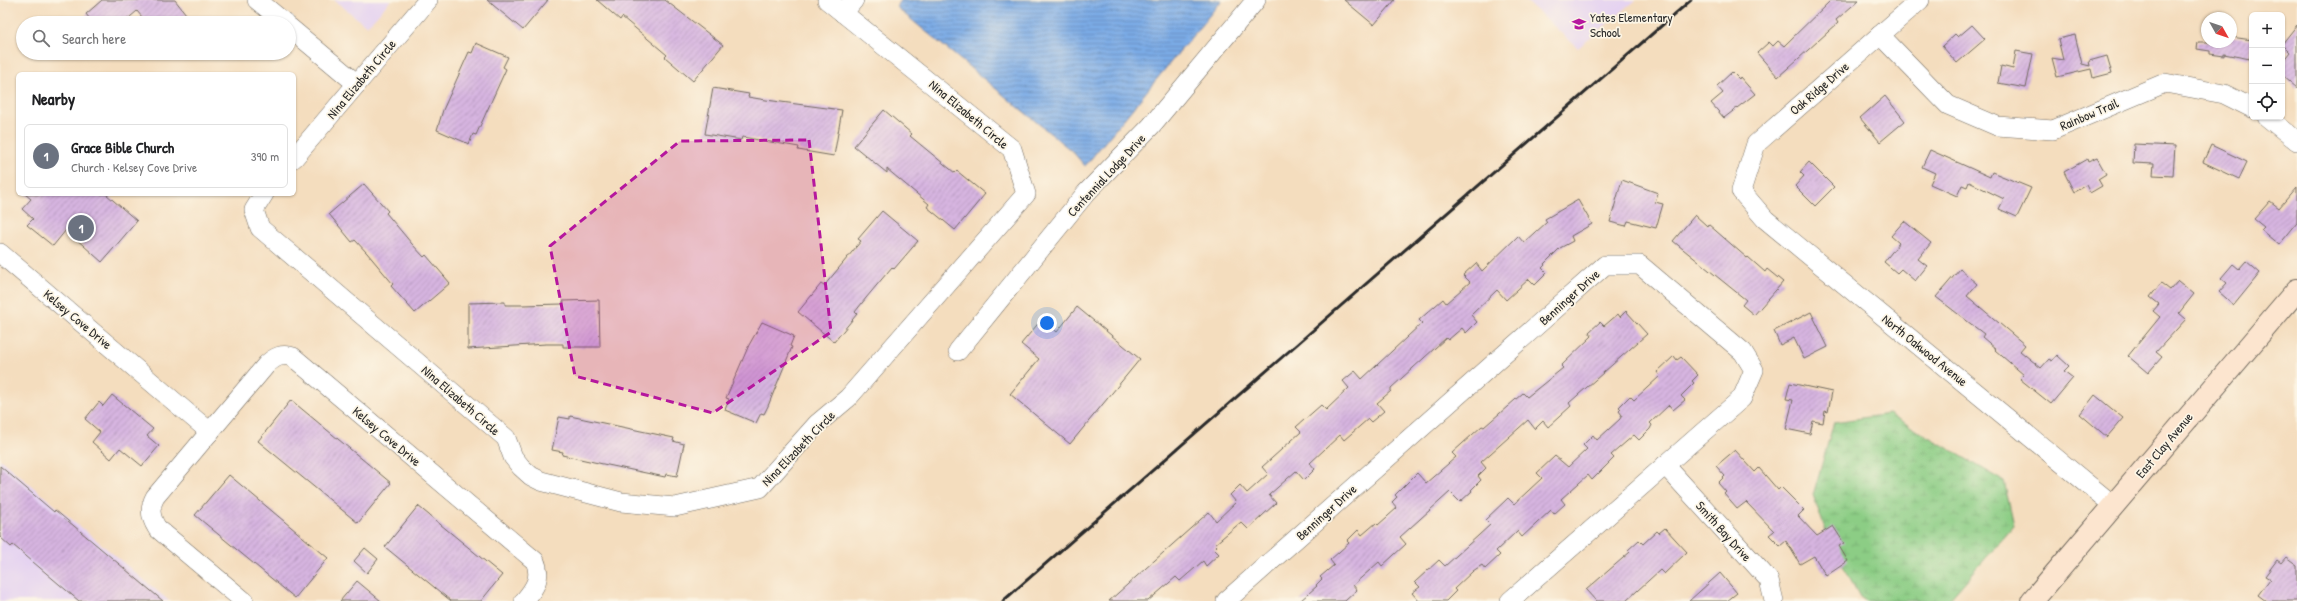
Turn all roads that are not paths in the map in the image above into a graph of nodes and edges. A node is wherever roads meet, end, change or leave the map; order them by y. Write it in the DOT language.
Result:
graph roads {
  1 [pos="257,0"];
  2 [pos="428,0"];
  3 [pos="827,0"];
  4 [pos="1256,0"];
  5 [pos="1920,0"];
  6 [pos="848,6"];
  7 [pos="276,16"];
  8 [pos="296,33"];
  9 [pos="1880,35"];
  10 [pos="357,84"];
  11 [pos="2249,106"];
  12 [pos="2271,120"];
  13 [pos="2297,141"];
  14 [pos="296,156"];
  15 [pos="1741,191"];
  16 [pos="263,196"];
  17 [pos="0,253"];
  18 [pos="2297,290"];
  19 [pos="958,351"];
  20 [pos="210,432"];
  21 [pos="1665,465"];
  22 [pos="2113,505"];
  23 [pos="244,601"];
  24 [pos="524,601"];
  25 [pos="1226,601"];
  26 [pos="1510,601"];
  27 [pos="1774,601"];
  28 [pos="2032,601"];
  1 -- 7 [label="street"];
  2 -- 10 [label="street, Nina Elizabeth Circle"];
  3 -- 6 [label="street, Nina Elizabeth Circle"];
  4 -- 19 [label="street, Centennial Lodge Drive"];
  5 -- 9 [label="street, Oak Ridge Drive"];
  6 -- 16 [label="street, Nina Elizabeth Circle"];
  8 -- 10 [label="street"];
  9 -- 11 [label="street, Rainbow Trail"];
  9 -- 15 [label="street, Oak Ridge Drive"];
  10 -- 14 [label="street, Nina Elizabeth Circle"];
  12 -- 13 [label="street"];
  15 -- 22 [label="street, North Oakwood Avenue"];
  17 -- 20 [label="street, Kelsey Cove Drive"];
  18 -- 22 [label="street, East Clay Avenue"];
  20 -- 23 [label="street, Kelsey Cove Drive"];
  20 -- 24 [label="street, Kelsey Cove Drive"];
  21 -- 25 [label="street, Benninger Drive"];
  21 -- 26 [label="street, Benninger Drive"];
  21 -- 27 [label="street, Smith Bay Drive"];
  22 -- 28 [label="street, East Clay Avenue"];
}
